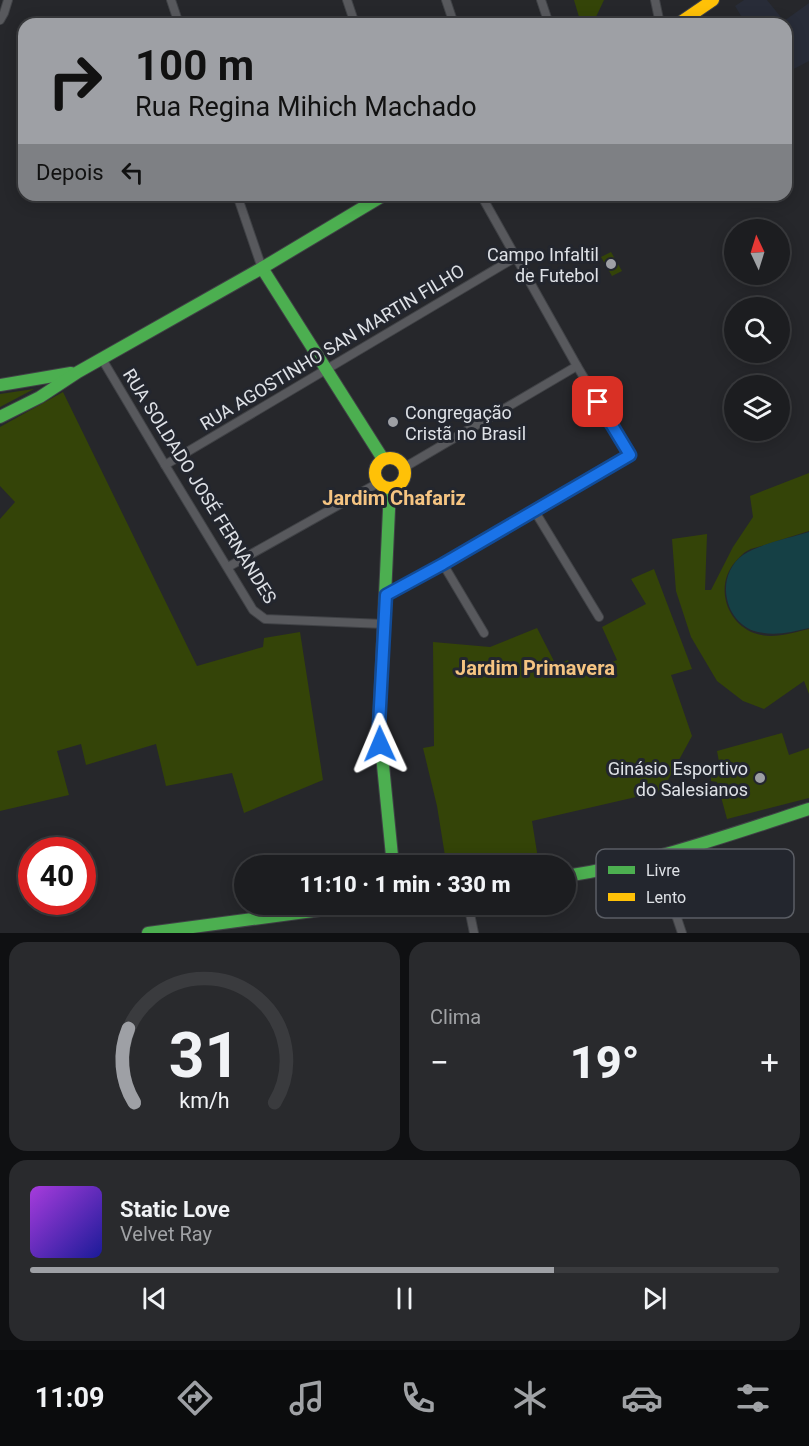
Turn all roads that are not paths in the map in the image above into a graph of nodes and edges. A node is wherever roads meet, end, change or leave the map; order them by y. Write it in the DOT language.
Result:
graph roads {
  1 [pos="8,0"];
  2 [pos="171,0"];
  3 [pos="347,0"];
  4 [pos="446,0"];
  5 [pos="541,0"];
  6 [pos="655,0"];
  7 [pos="713,0"];
  8 [pos="177,18"];
  9 [pos="353,18"];
  10 [pos="452,18"];
  11 [pos="547,18"];
  12 [pos="659,18"];
  13 [pos="687,18"];
  14 [pos="0,20"];
  15 [pos="239,201"];
  16 [pos="374,201"];
  17 [pos="484,201"];
  18 [pos="516,257"];
  19 [pos="262,268"];
  20 [pos="102,359"];
  21 [pos="577,366"];
  22 [pos="326,369"];
  23 [pos="78,372"];
  24 [pos="37,380"];
  25 [pos="0,385"];
  26 [pos="40,397"];
  27 [pos="0,417"];
  28 [pos="383,459"];
  29 [pos="165,465"];
  30 [pos="405,467"];
  31 [pos="384,486"];
  32 [pos="534,510"];
  33 [pos="443,564"];
  34 [pos="228,567"];
  35 [pos="386,595"];
  36 [pos="599,617"];
  37 [pos="384,624"];
  38 [pos="484,633"];
  39 [pos="809,809"];
  40 [pos="685,849"];
  41 [pos="392,855"];
  42 [pos="596,872"];
  43 [pos="576,875"];
  44 [pos="285,915"];
  45 [pos="470,915"];
  46 [pos="677,918"];
  47 [pos="153,933"];
  48 [pos="474,933"];
  49 [pos="682,933"];
  1 -- 14 [label="street"];
  2 -- 8 [label="street"];
  3 -- 9 [label="street"];
  4 -- 10 [label="street"];
  5 -- 11 [label="street"];
  6 -- 12 [label="street"];
  7 -- 13 [label="street"];
  15 -- 19 [label="street"];
  16 -- 19 [label="street"];
  17 -- 18 [label="street"];
  18 -- 21 [label="street"];
  18 -- 22 [label="street, RUA AGOSTINHO SAN MARTIN FILHO"];
  19 -- 20 [label="street"];
  19 -- 22 [label="street"];
  20 -- 23 [label="street"];
  20 -- 29 [label="street, RUA SOLDADO JOSÉ FERNANDES"];
  21 -- 30 [label="street"];
  21 -- 32 [label="street"];
  22 -- 28 [label="street"];
  22 -- 29 [label="street, RUA AGOSTINHO SAN MARTIN FILHO"];
  23 -- 24 [label="street"];
  23 -- 26 [label="street"];
  24 -- 25 [label="street"];
  24 -- 26 [label="street"];
  26 -- 27 [label="street"];
  28 -- 30 [label="street"];
  28 -- 31 [label="street"];
  29 -- 34 [label="street, RUA SOLDADO JOSÉ FERNANDES"];
  30 -- 31 [label="street"];
  31 -- 34 [label="street"];
  31 -- 35 [label="street"];
  32 -- 33 [label="street"];
  32 -- 36 [label="street"];
  33 -- 35 [label="street"];
  33 -- 38 [label="street"];
  34 -- 37 [label="street, RUA SOLDADO JOSÉ FERNANDES"];
  35 -- 37 [label="street"];
  37 -- 41 [label="street"];
  39 -- 40 [label="street"];
  42 -- 43 [label="street"];
  44 -- 47 [label="street"];
  45 -- 48 [label="street"];
  46 -- 49 [label="street"];
}
